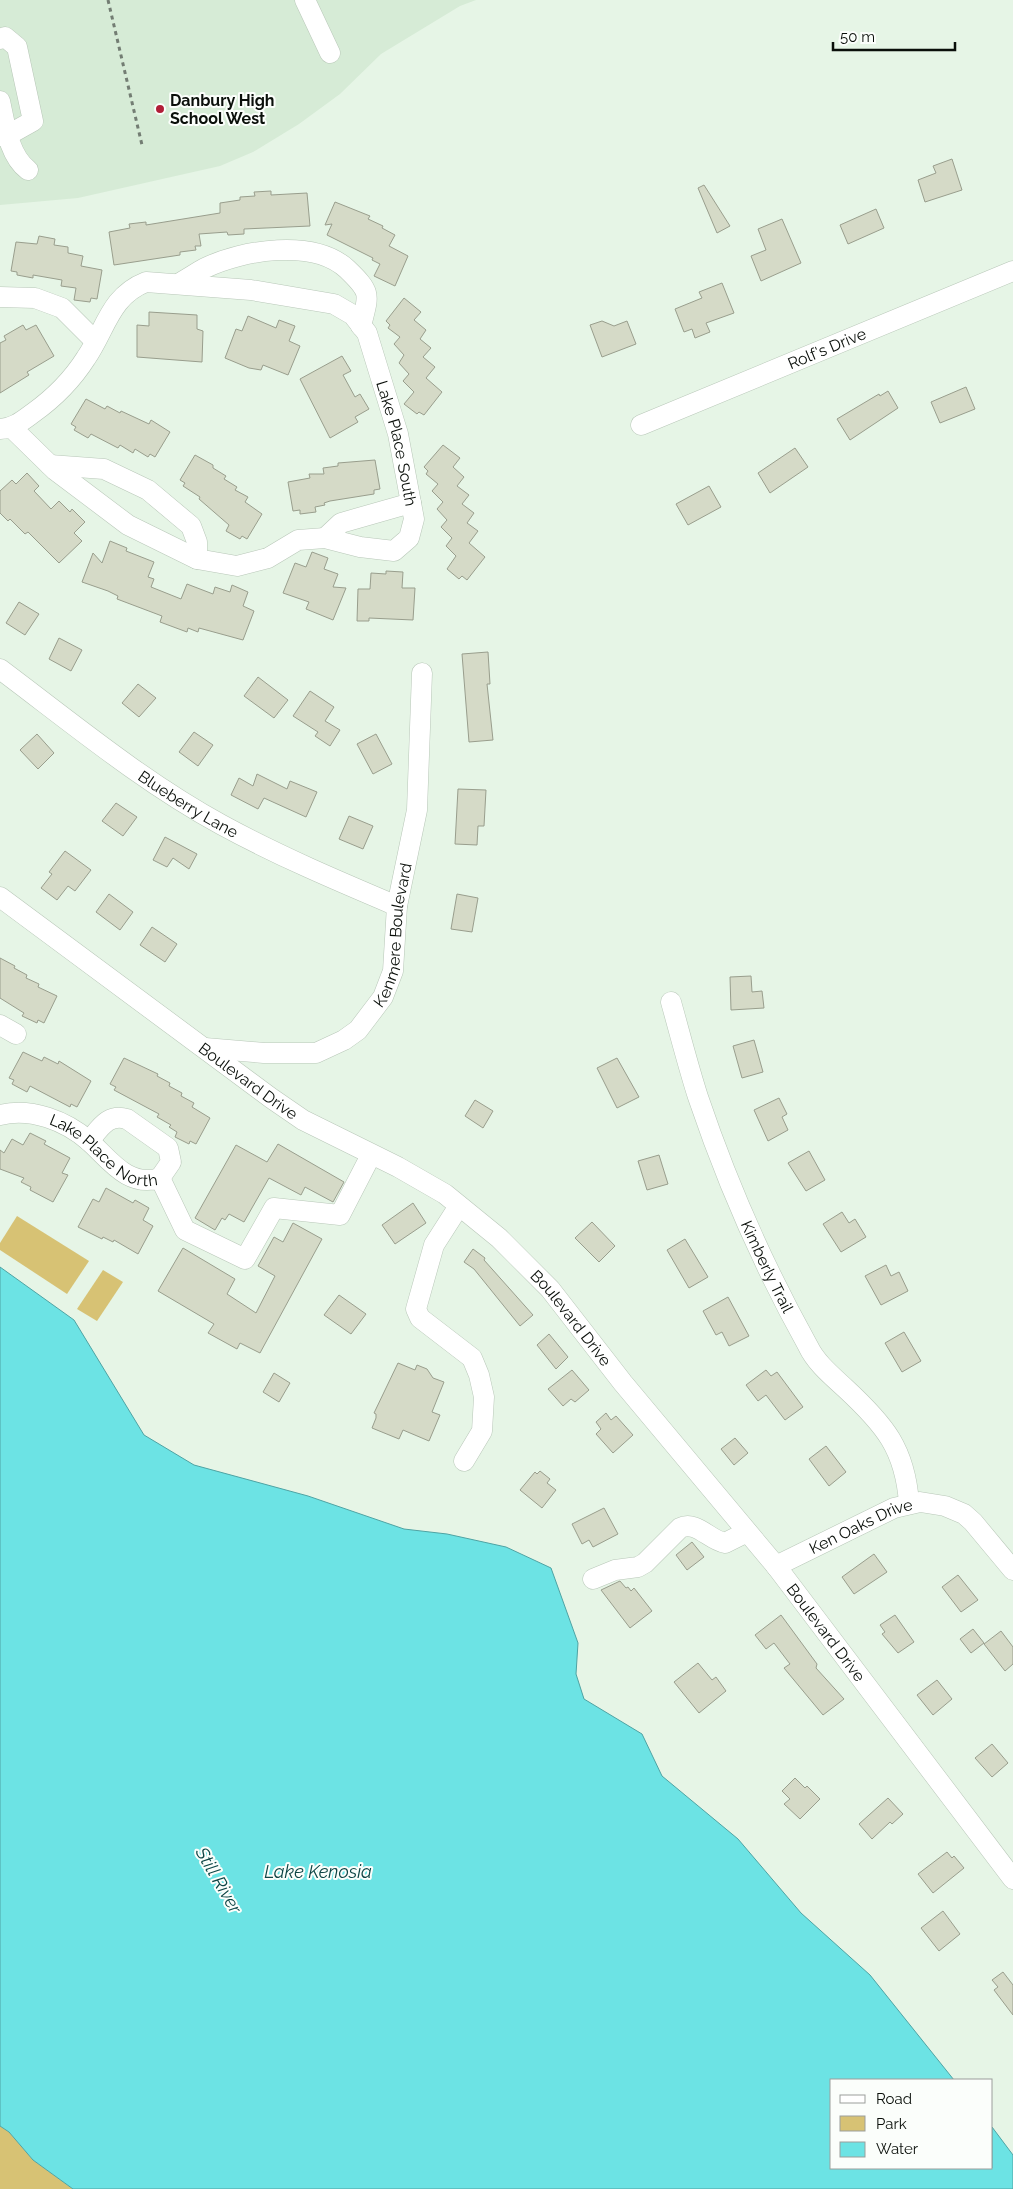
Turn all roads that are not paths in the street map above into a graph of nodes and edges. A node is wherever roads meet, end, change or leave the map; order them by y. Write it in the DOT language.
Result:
graph roads {
  1 [pos="305,0"];
  2 [pos="0,39"];
  3 [pos="330,53"];
  4 [pos="0,102"];
  5 [pos="4,135"];
  6 [pos="28,170"];
  7 [pos="1013,271"];
  8 [pos="178,284"];
  9 [pos="4,301"];
  10 [pos="361,326"];
  11 [pos="96,341"];
  12 [pos="641,425"];
  13 [pos="6,429"];
  14 [pos="50,465"];
  15 [pos="411,503"];
  16 [pos="325,538"];
  17 [pos="197,559"];
  18 [pos="0,669"];
  19 [pos="422,674"];
  20 [pos="0,897"];
  21 [pos="397,906"];
  22 [pos="671,1002"];
  23 [pos="206,1048"];
  24 [pos="0,1115"];
  25 [pos="89,1141"];
  26 [pos="371,1155"];
  27 [pos="160,1178"];
  28 [pos="459,1206"];
  29 [pos="464,1461"];
  30 [pos="909,1504"];
  31 [pos="747,1532"];
  32 [pos="776,1566"];
  33 [pos="1013,1570"];
  34 [pos="593,1580"];
  35 [pos="1013,1879"];
  1 -- 3 [label="street"];
  2 -- 5 [label="street"];
  4 -- 5 [label="street"];
  5 -- 6 [label="street"];
  7 -- 12 [label="street, Rolf's Drive"];
  8 -- 10 [label="street, Lake Place South"];
  8 -- 10 [label="street"];
  8 -- 11 [label="street, Lake Place South"];
  9 -- 11 [label="street"];
  10 -- 15 [label="street, Lake Place South"];
  11 -- 13 [label="street, Lake Place South"];
  13 -- 14 [label="street, Lake Place South"];
  14 -- 17 [label="street, Lake Place South"];
  14 -- 17 [label="street"];
  15 -- 16 [label="street"];
  15 -- 16 [label="street, Lake Place South"];
  16 -- 17 [label="street, Lake Place South"];
  18 -- 21 [label="street, Blueberry Lane"];
  19 -- 21 [label="street, Kenmere Boulevard"];
  20 -- 23 [label="street, Boulevard Drive"];
  21 -- 23 [label="street, Kenmere Boulevard"];
  22 -- 30 [label="street, Kimberly Trail"];
  23 -- 26 [label="street, Boulevard Drive"];
  24 -- 25 [label="street, Lake Place North"];
  25 -- 27 [label="street, Lake Place North"];
  25 -- 27 [label="street"];
  26 -- 27 [label="street, Lake Place North"];
  26 -- 28 [label="street, Boulevard Drive"];
  28 -- 29 [label="street"];
  28 -- 31 [label="street, Boulevard Drive"];
  30 -- 32 [label="street, Ken Oaks Drive"];
  30 -- 33 [label="street, Ken Oaks Drive"];
  31 -- 32 [label="street, Boulevard Drive"];
  31 -- 34 [label="street"];
  32 -- 35 [label="street, Boulevard Drive"];
}
